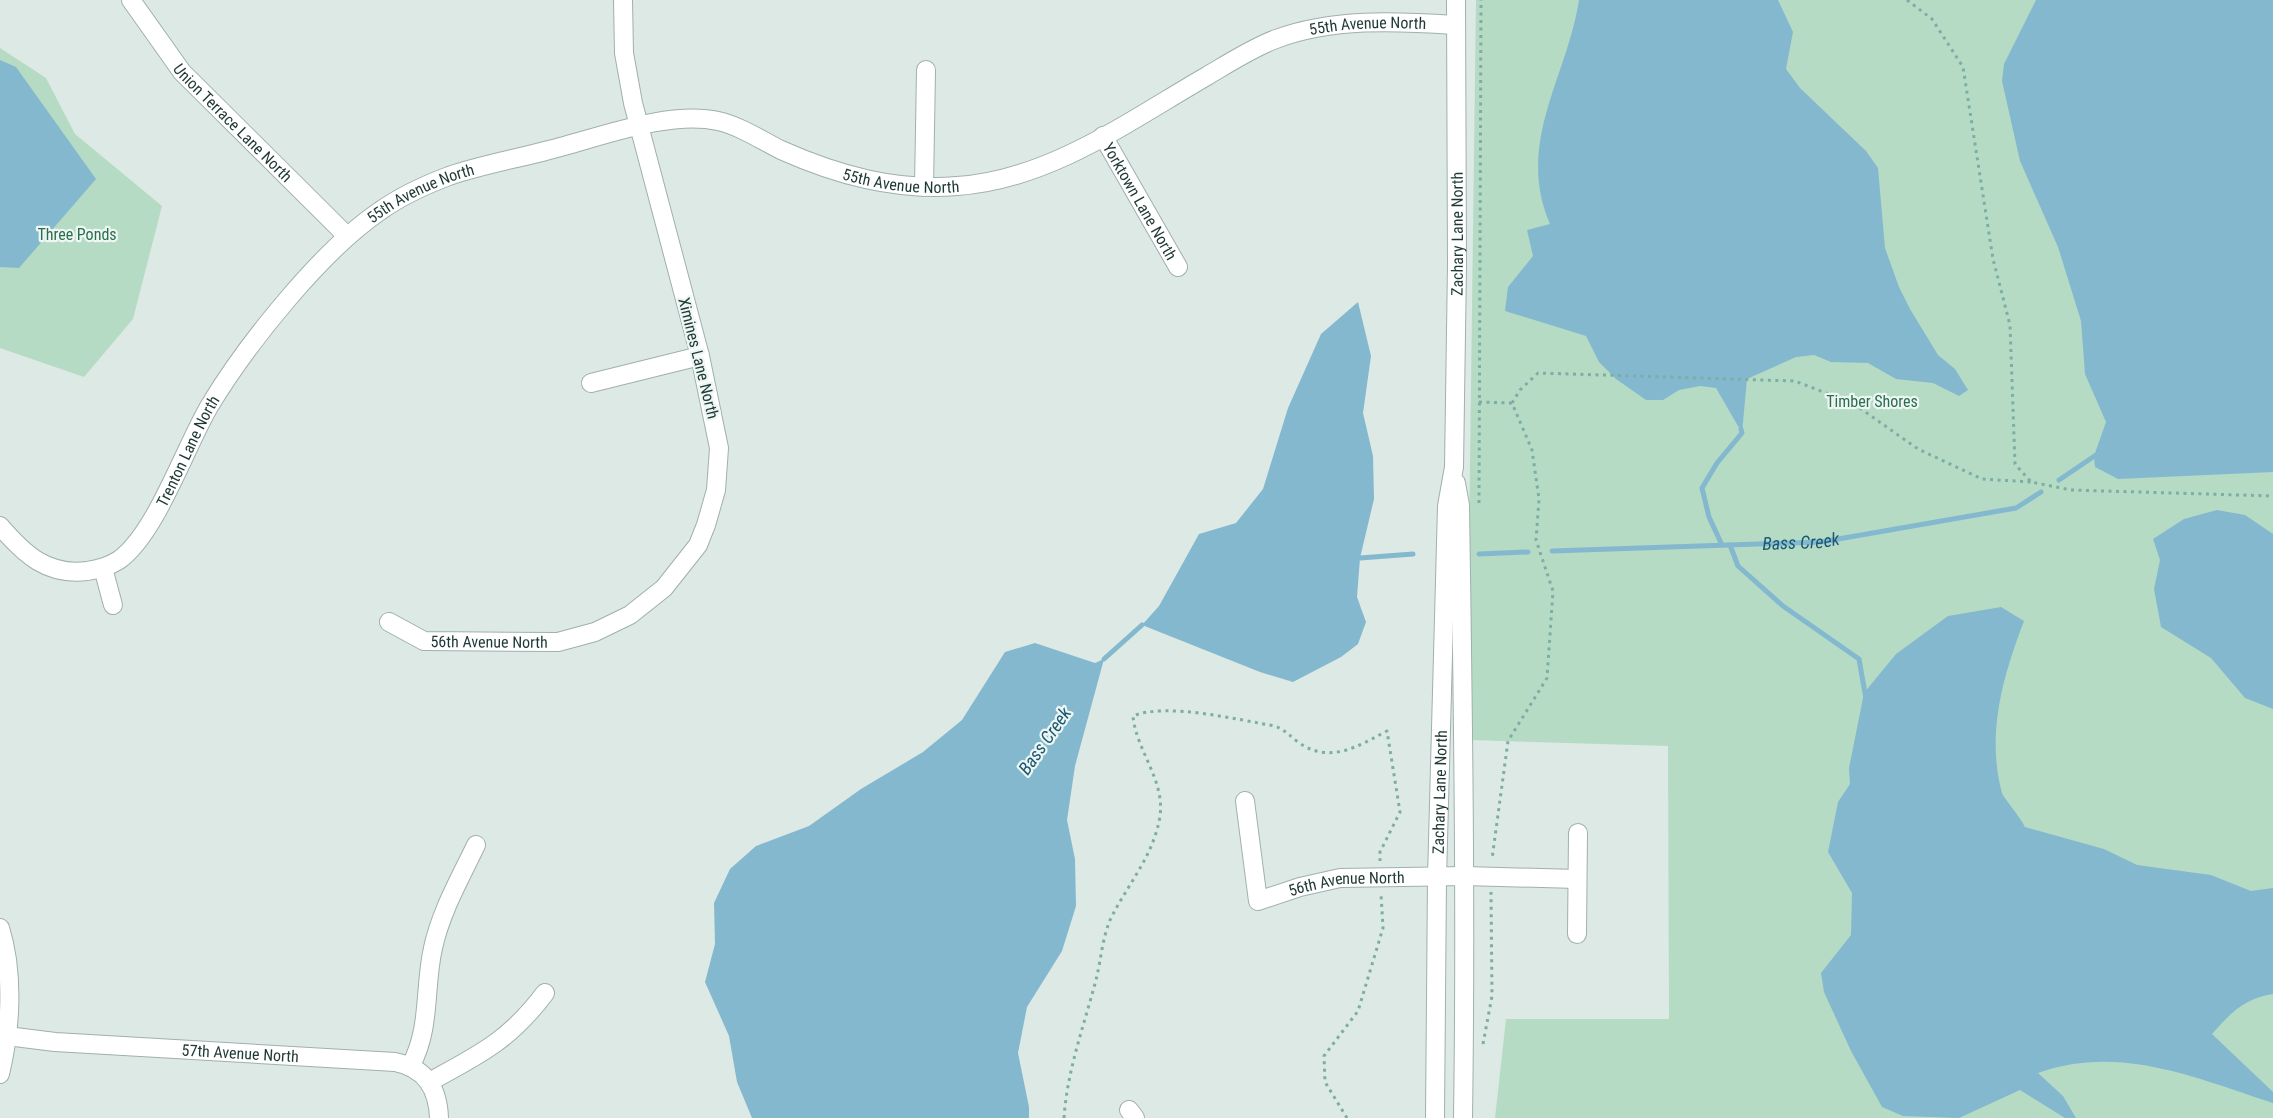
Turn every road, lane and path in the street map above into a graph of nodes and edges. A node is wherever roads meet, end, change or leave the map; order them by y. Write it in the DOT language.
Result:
graph roads {
  1 [pos="131,0"];
  2 [pos="623,0"];
  3 [pos="1456,0"];
  4 [pos="1481,0"];
  5 [pos="1907,0"];
  6 [pos="1455,25"];
  7 [pos="926,70"];
  8 [pos="640,127"];
  9 [pos="1103,136"];
  10 [pos="924,187"];
  11 [pos="346,236"];
  12 [pos="1178,267"];
  13 [pos="700,357"];
  14 [pos="591,383"];
  15 [pos="1479,402"];
  16 [pos="1512,403"];
  17 [pos="1454,467"];
  18 [pos="2031,482"];
  19 [pos="2273,496"];
  20 [pos="1479,503"];
  21 [pos="0,526"];
  22 [pos="103,568"];
  23 [pos="113,605"];
  24 [pos="389,622"];
  25 [pos="558,642"];
  26 [pos="1245,801"];
  27 [pos="1578,833"];
  28 [pos="476,845"];
  29 [pos="1464,876"];
  30 [pos="1491,876"];
  31 [pos="1437,878"];
  32 [pos="1577,879"];
  33 [pos="0,928"];
  34 [pos="1577,934"];
  35 [pos="545,993"];
  36 [pos="7,1036"];
  37 [pos="1482,1046"];
  38 [pos="411,1065"];
  39 [pos="0,1074"];
  40 [pos="429,1082"];
  41 [pos="439,1118"];
  42 [pos="1435,1118"];
  43 [pos="1463,1118"];
  1 -- 11 [label="street, Union Terrace Lane North"];
  2 -- 8 [label="street, Ximines Lane North"];
  3 -- 6 [label="street, Zachary Lane North"];
  4 -- 15 [label="path"];
  5 -- 18 [label="path"];
  6 -- 9 [label="street, 55th Avenue North"];
  6 -- 17 [label="street, Zachary Lane North"];
  7 -- 10 [label="street"];
  8 -- 10 [label="street, 55th Avenue North"];
  8 -- 11 [label="street, 55th Avenue North"];
  8 -- 13 [label="street, Ximines Lane North"];
  9 -- 10 [label="street, 55th Avenue North"];
  9 -- 12 [label="street, Yorktown Lane North"];
  11 -- 22 [label="street, Trenton Lane North"];
  13 -- 14 [label="street"];
  13 -- 25 [label="street, Ximines Lane North"];
  15 -- 16 [label="path"];
  15 -- 20 [label="path"];
  16 -- 18 [label="path"];
  16 -- 30 [label="path"];
  17 -- 29 [label="street, Zachary Lane North"];
  17 -- 31 [label="street, Zachary Lane North"];
  18 -- 19 [label="path"];
  21 -- 22 [label="street, Trenton Lane North"];
  22 -- 23 [label="street"];
  24 -- 25 [label="street, 56th Avenue North"];
  26 -- 31 [label="street, 56th Avenue North"];
  27 -- 32 [label="street"];
  28 -- 38 [label="street"];
  29 -- 30 [label="street, 56th Avenue North"];
  29 -- 31 [label="street, 56th Avenue North"];
  29 -- 43 [label="street, Zachary Lane North"];
  30 -- 32 [label="street, 56th Avenue North"];
  30 -- 37 [label="path"];
  31 -- 42 [label="street, Zachary Lane North"];
  32 -- 34 [label="street"];
  33 -- 36 [label="street"];
  35 -- 40 [label="street"];
  36 -- 38 [label="street, 57th Avenue North"];
  36 -- 39 [label="street"];
  38 -- 40 [label="street"];
  40 -- 41 [label="street"];
}
